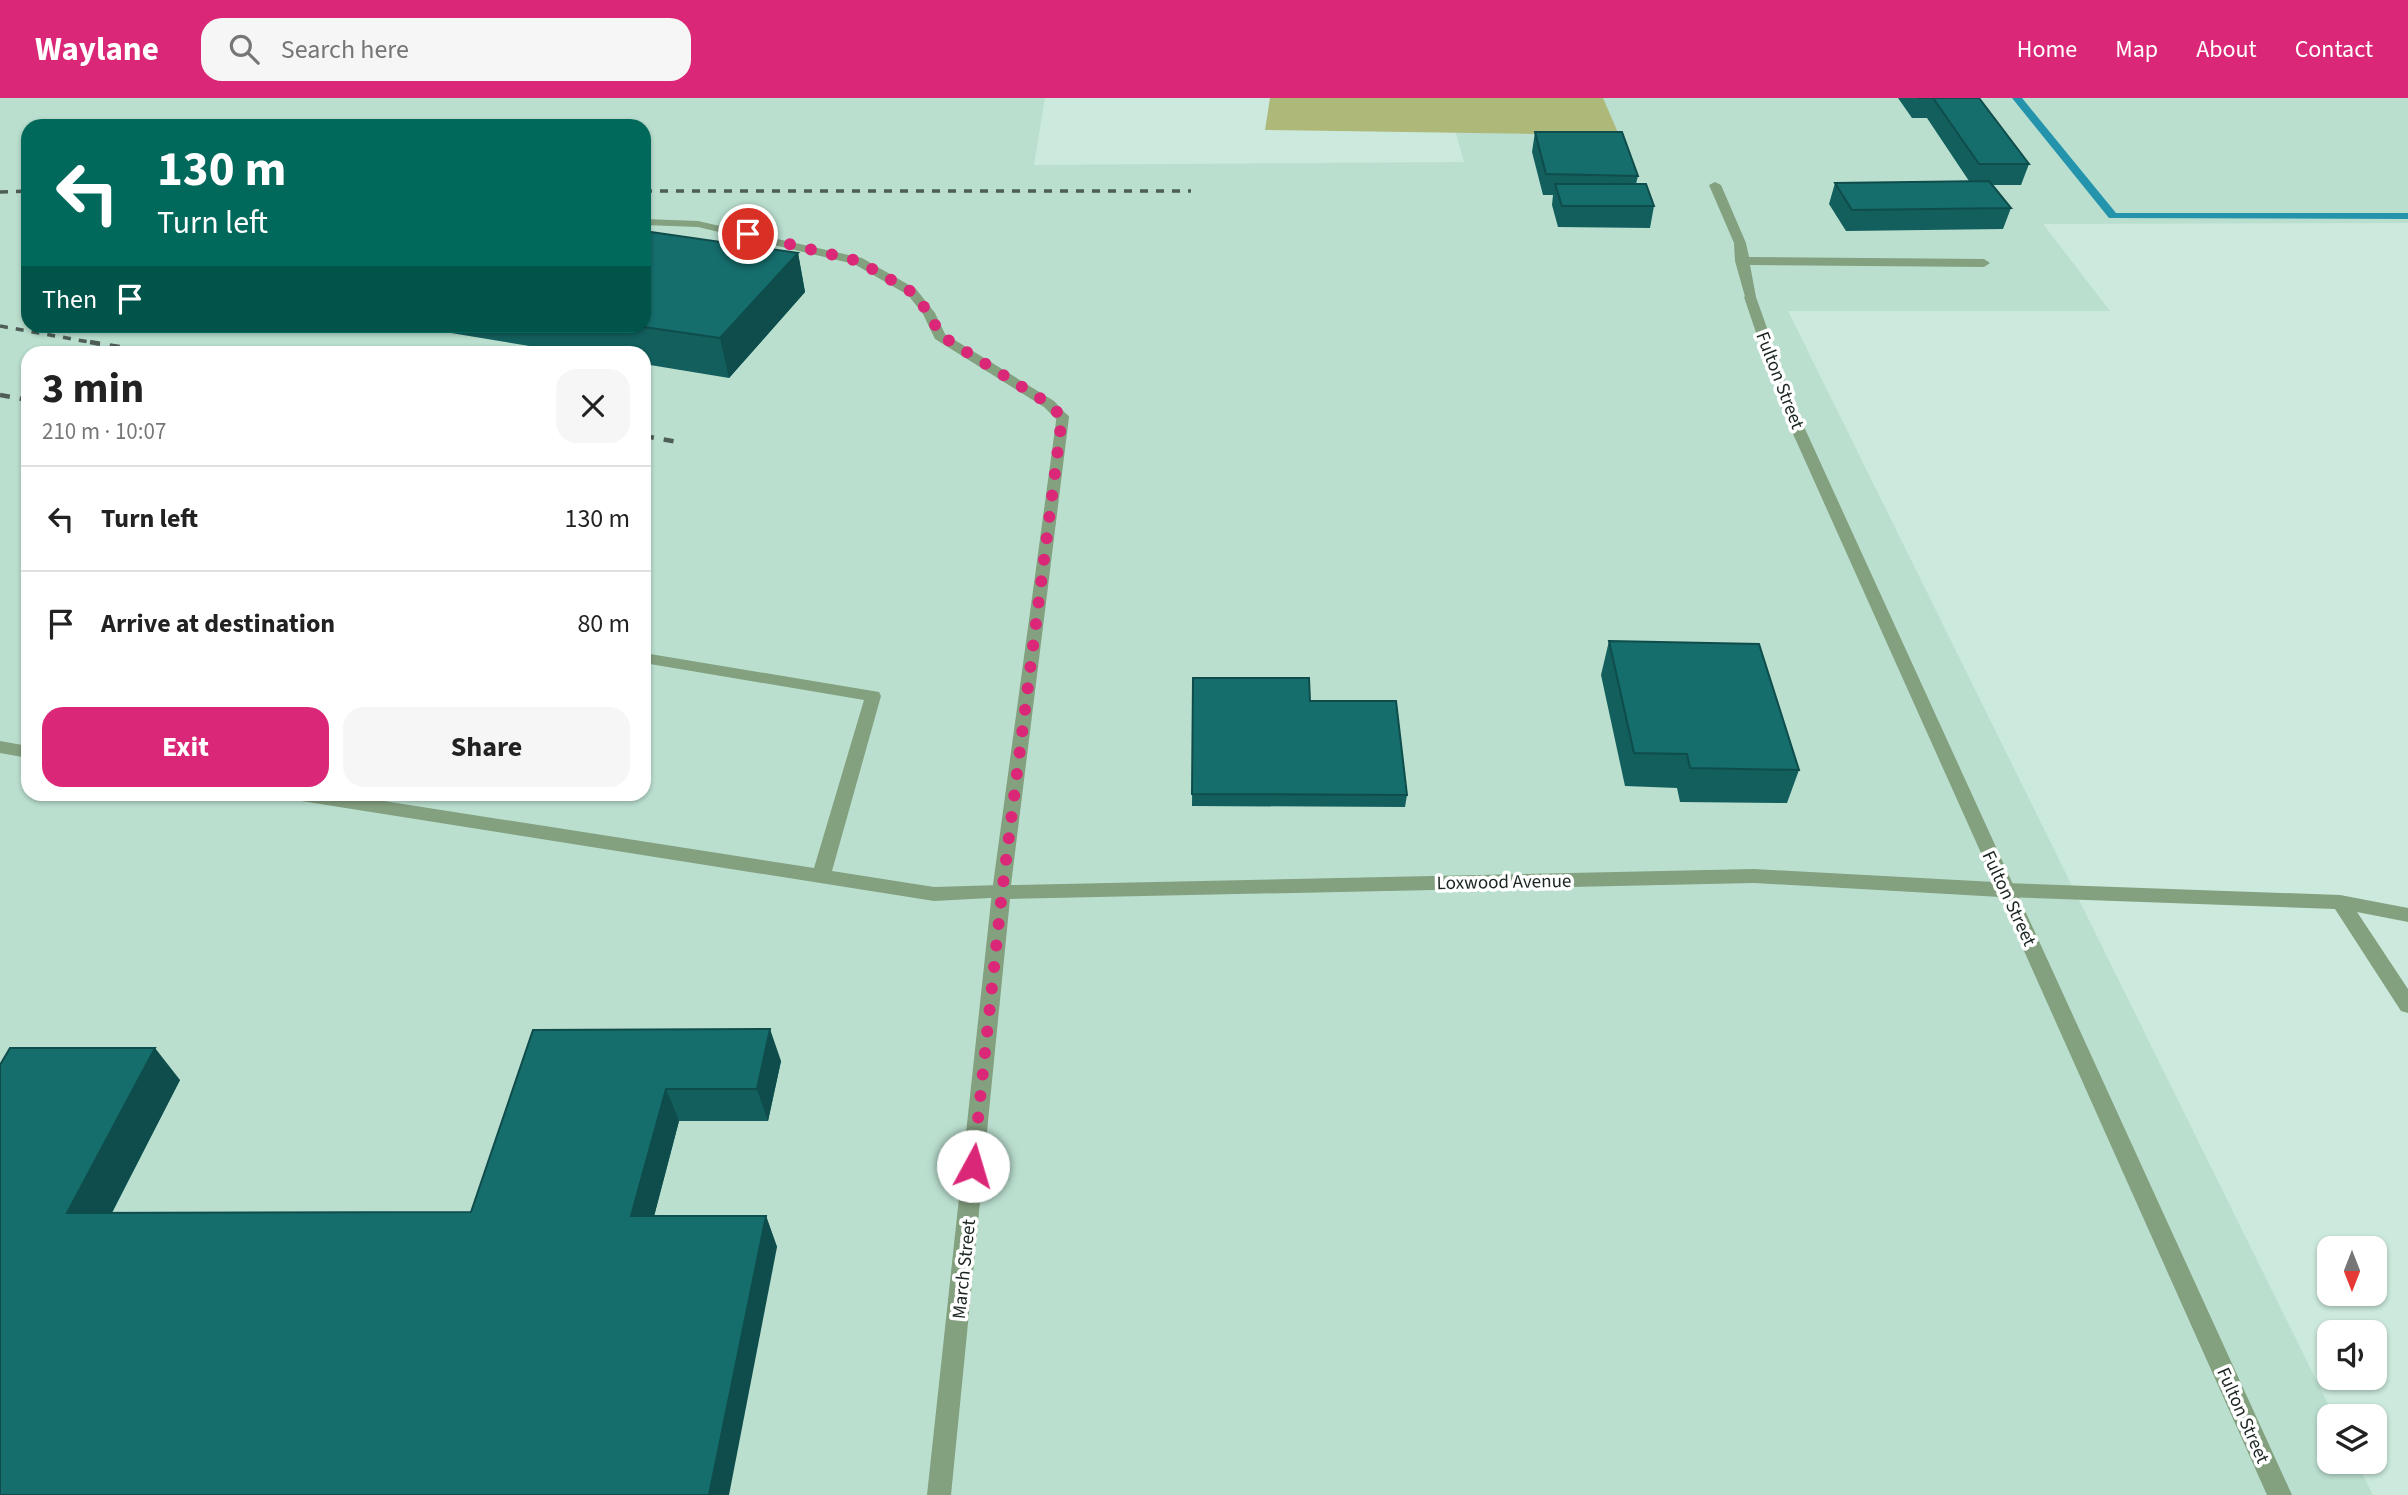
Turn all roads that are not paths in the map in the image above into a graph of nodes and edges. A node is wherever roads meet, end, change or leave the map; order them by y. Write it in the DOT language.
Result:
graph roads {
  1 [pos="1715,185"];
  2 [pos="651,222"];
  3 [pos="1741,261"];
  4 [pos="1983,263"];
  5 [pos="651,659"];
  6 [pos="0,747"];
  7 [pos="21,751"];
  8 [pos="348,801"];
  9 [pos="821,877"];
  10 [pos="2005,890"];
  11 [pos="1002,892"];
  12 [pos="2340,902"];
  13 [pos="2408,915"];
  14 [pos="2408,1005"];
  15 [pos="939,1495"];
  16 [pos="2280,1495"];
  1 -- 3 [label="street, Fulton Street"];
  2 -- 11 [label="street, March Street"];
  3 -- 4 [label="street"];
  3 -- 10 [label="street, Fulton Street"];
  5 -- 9 [label="street"];
  6 -- 7 [label="street"];
  8 -- 9 [label="street, Loxwood Avenue"];
  9 -- 11 [label="street, Loxwood Avenue"];
  10 -- 11 [label="street, Loxwood Avenue"];
  10 -- 12 [label="street, Loxwood Avenue"];
  10 -- 16 [label="street, Fulton Street"];
  11 -- 15 [label="street, March Street"];
  12 -- 13 [label="street, Loxwood Avenue"];
  12 -- 14 [label="street"];
}
